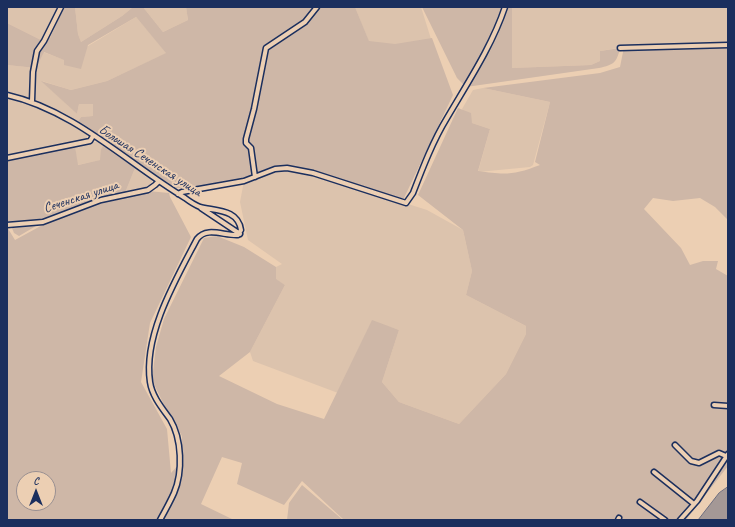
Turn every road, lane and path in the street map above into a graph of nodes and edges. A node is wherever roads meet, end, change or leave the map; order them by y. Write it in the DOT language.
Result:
graph roads {
  1 [pos="61,7"];
  2 [pos="317,7"];
  3 [pos="505,7"];
  4 [pos="728,45"];
  5 [pos="620,48"];
  6 [pos="7,95"];
  7 [pos="32,101"];
  8 [pos="93,136"];
  9 [pos="7,158"];
  10 [pos="255,177"];
  11 [pos="159,180"];
  12 [pos="178,194"];
  13 [pos="199,206"];
  14 [pos="7,226"];
  15 [pos="240,234"];
  16 [pos="714,405"];
  17 [pos="728,406"];
  18 [pos="675,445"];
  19 [pos="727,455"];
  20 [pos="654,472"];
  21 [pos="640,502"];
  22 [pos="694,504"];
  23 [pos="160,520"];
  24 [pos="665,520"];
  25 [pos="680,520"];
  1 -- 7 [label="street"];
  2 -- 10 [label="street"];
  3 -- 10 [label="street"];
  4 -- 5 [label="street"];
  6 -- 7 [label="street, Большая Сеченская улица"];
  7 -- 8 [label="street, Большая Сеченская улица"];
  8 -- 9 [label="street"];
  8 -- 11 [label="street, Большая Сеченская улица"];
  10 -- 12 [label="street"];
  11 -- 12 [label="street, Большая Сеченская улица"];
  11 -- 14 [label="street, Сеченская улица"];
  12 -- 13 [label="street, Большая Сеченская улица"];
  13 -- 15 [label="street"];
  13 -- 15 [label="street, Большая Сеченская улица"];
  15 -- 23 [label="street"];
  16 -- 17 [label="street"];
  18 -- 19 [label="street"];
  19 -- 22 [label="street"];
  20 -- 22 [label="street"];
  21 -- 24 [label="street"];
  22 -- 25 [label="street"];
}
